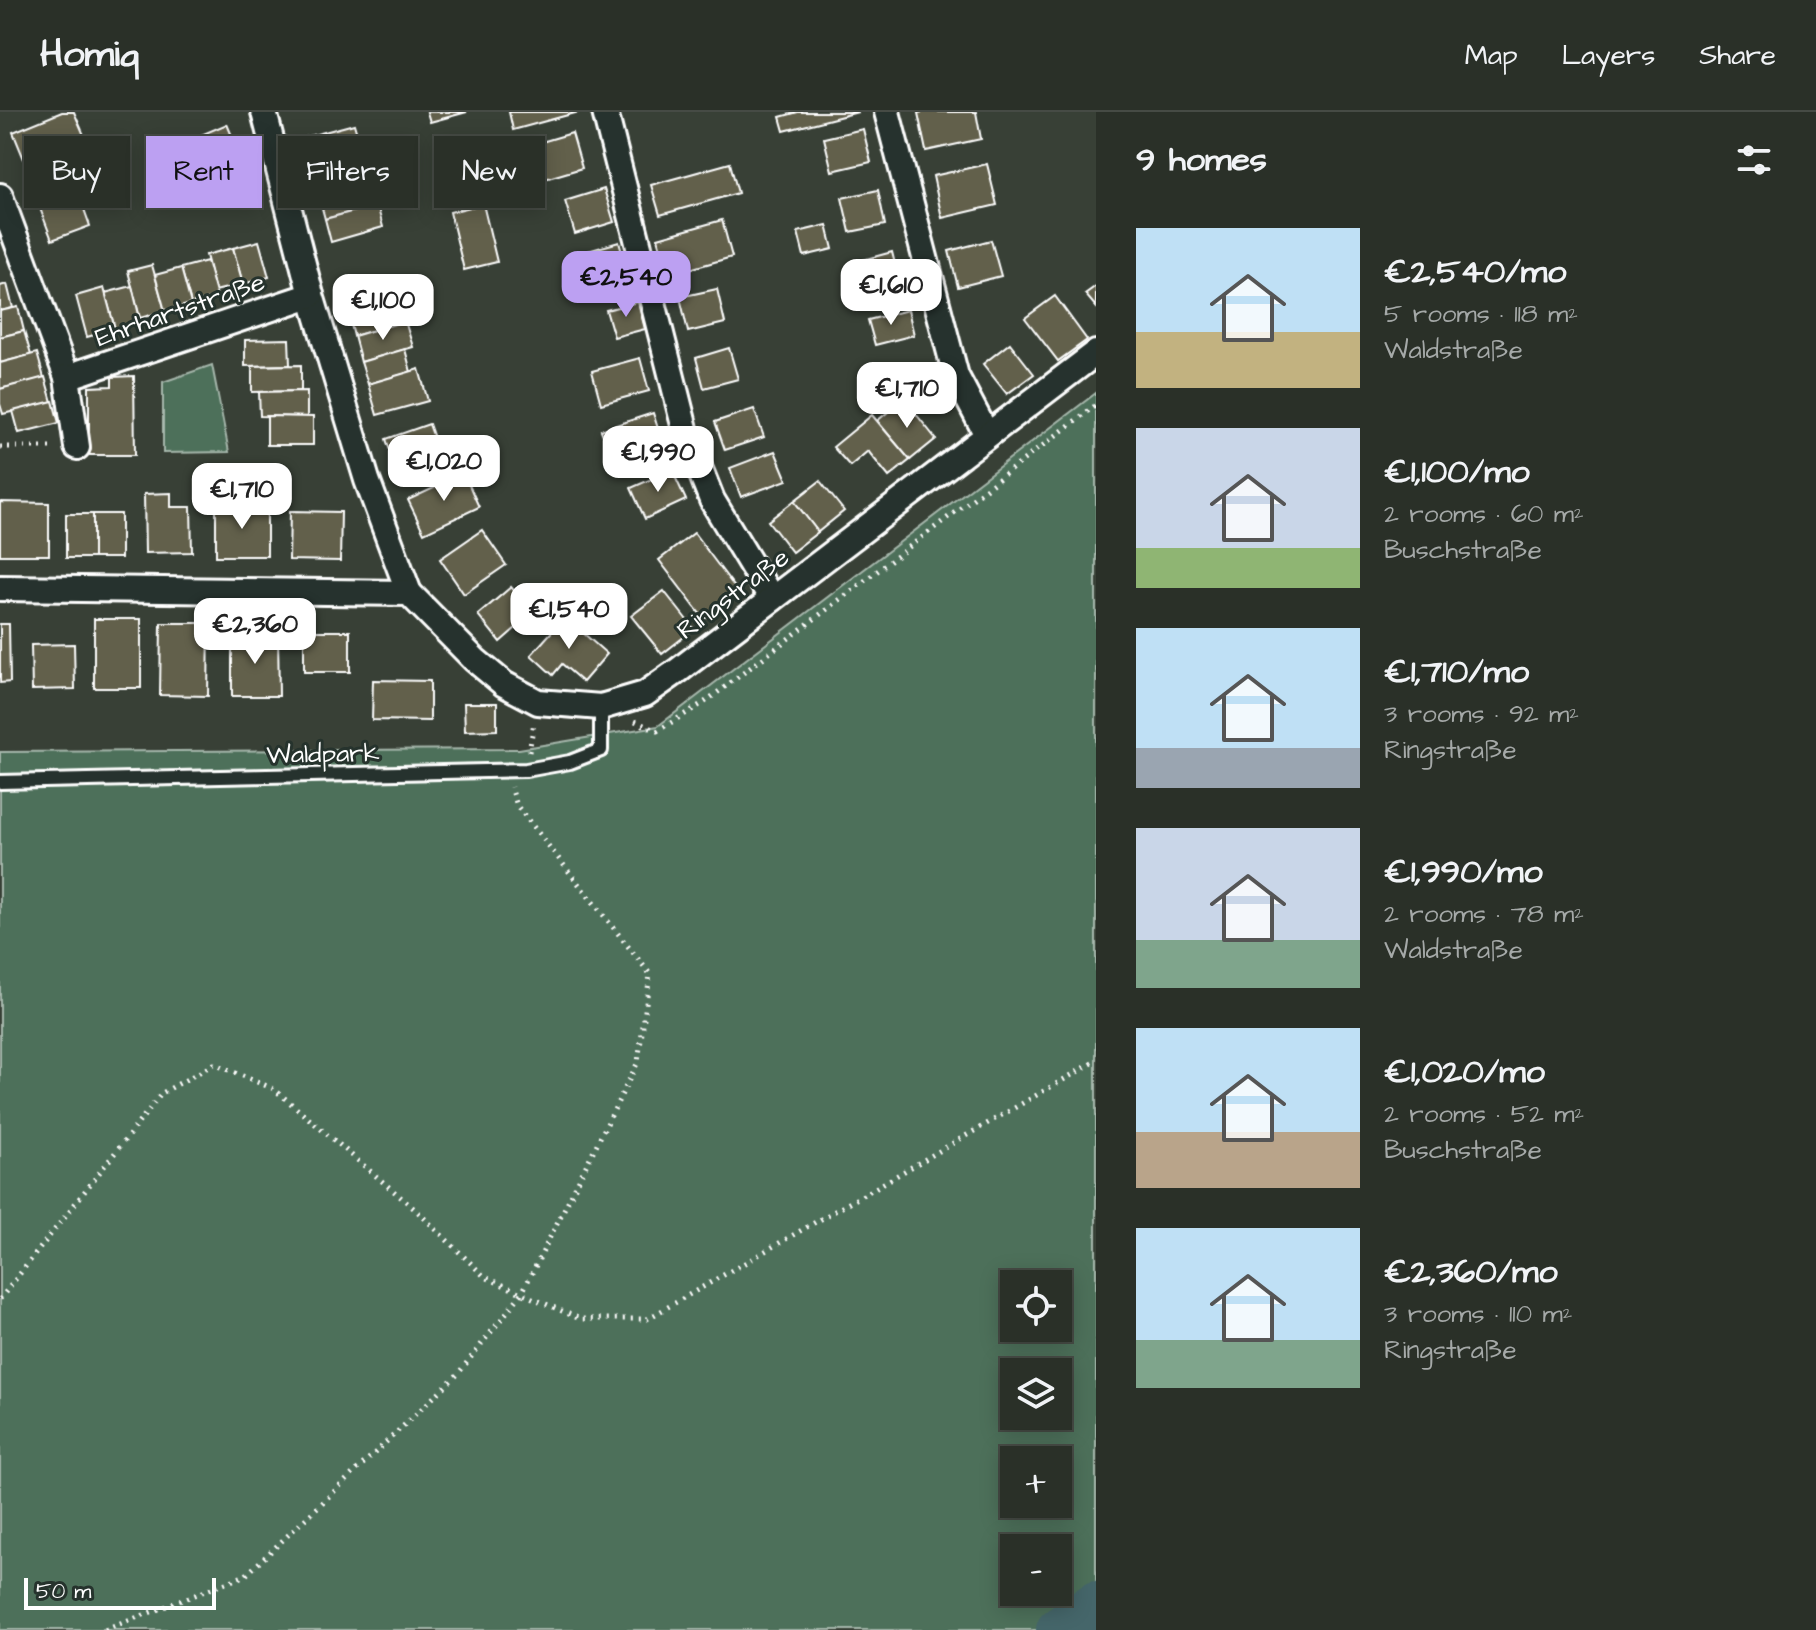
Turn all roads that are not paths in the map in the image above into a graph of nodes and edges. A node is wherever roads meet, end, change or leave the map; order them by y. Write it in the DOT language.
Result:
graph roads {
  1 [pos="605,112"];
  2 [pos="887,112"];
  3 [pos="267,113"];
  4 [pos="0,196"];
  5 [pos="311,295"];
  6 [pos="1096,353"];
  7 [pos="67,377"];
  8 [pos="987,435"];
  9 [pos="77,447"];
  10 [pos="0,588"];
  11 [pos="409,593"];
  12 [pos="772,599"];
  13 [pos="601,707"];
  14 [pos="0,782"];
  1 -- 12 [label="street"];
  2 -- 8 [label="street"];
  3 -- 5 [label="street"];
  4 -- 7 [label="street"];
  5 -- 7 [label="street, Ehrhartstraße"];
  5 -- 11 [label="street"];
  6 -- 8 [label="street, Ringstraße"];
  7 -- 9 [label="street"];
  8 -- 12 [label="street, Ringstraße"];
  10 -- 11 [label="street"];
  11 -- 13 [label="street, Ringstraße"];
  12 -- 13 [label="street, Ringstraße"];
  13 -- 14 [label="lane, Waldpark"];
}
